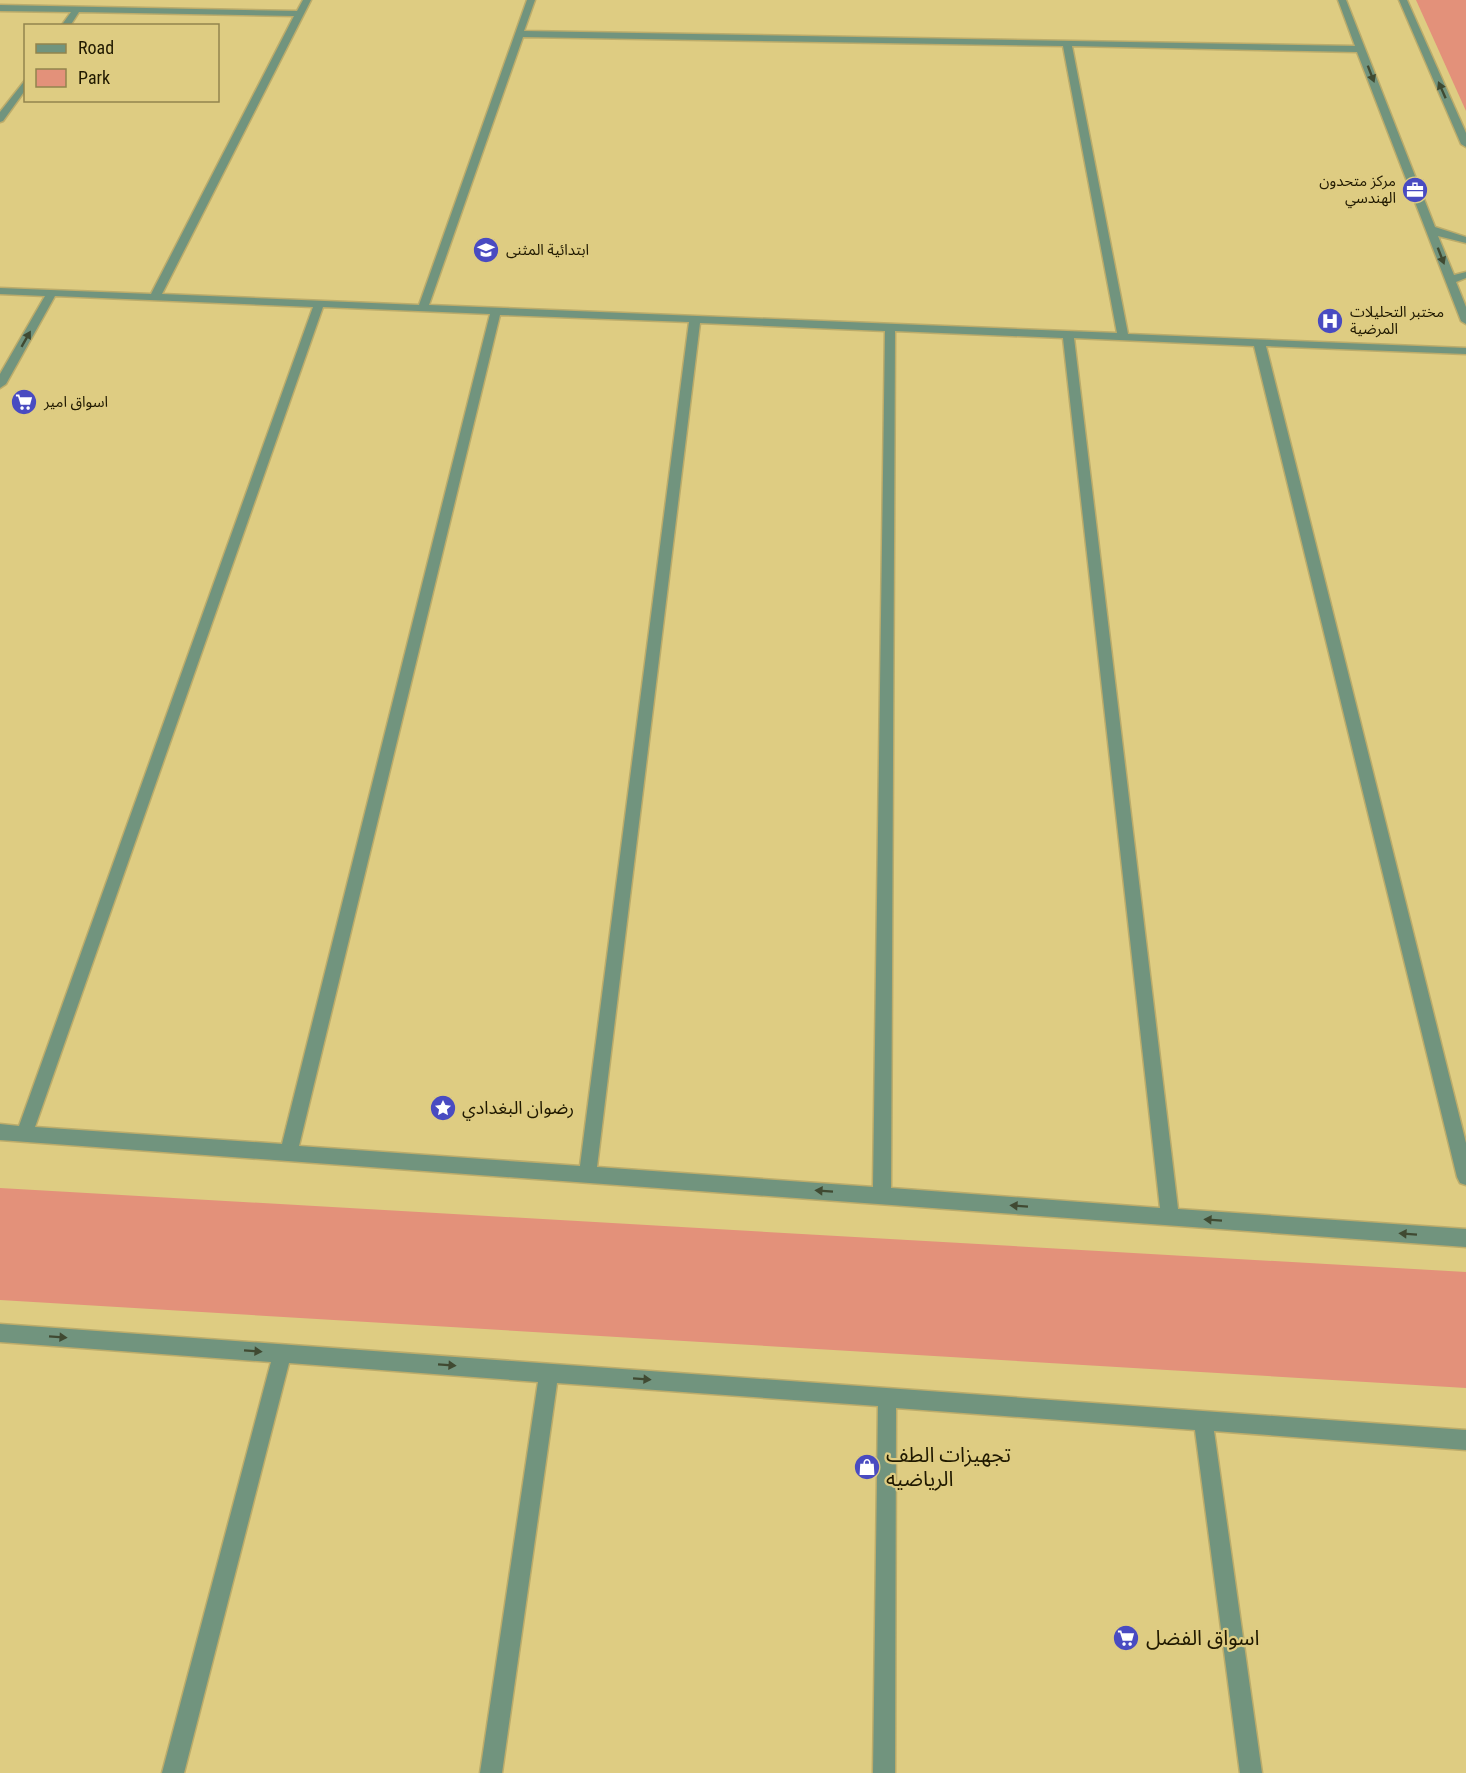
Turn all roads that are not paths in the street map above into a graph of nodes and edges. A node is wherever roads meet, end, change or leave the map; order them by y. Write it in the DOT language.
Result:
graph roads {
  1 [pos="307,0"];
  2 [pos="531,0"];
  3 [pos="1342,0"];
  4 [pos="1403,0"];
  5 [pos="0,8"];
  6 [pos="77,9"];
  7 [pos="300,14"];
  8 [pos="66,24"];
  9 [pos="519,34"];
  10 [pos="1067,44"];
  11 [pos="1361,49"];
  12 [pos="24,85"];
  13 [pos="0,119"];
  14 [pos="1466,144"];
  15 [pos="1430,229"];
  16 [pos="1466,240"];
  17 [pos="1466,275"];
  18 [pos="1450,280"];
  19 [pos="0,291"];
  20 [pos="52,293"];
  21 [pos="155,297"];
  22 [pos="319,304"];
  23 [pos="423,308"];
  24 [pos="496,311"];
  25 [pos="695,319"];
  26 [pos="1466,321"];
  27 [pos="890,327"];
  28 [pos="1068,334"];
  29 [pos="1123,336"];
  30 [pos="1259,342"];
  31 [pos="1466,351"];
  32 [pos="0,384"];
  33 [pos="0,1132"];
  34 [pos="24,1134"];
  35 [pos="288,1152"];
  36 [pos="587,1175"];
  37 [pos="1466,1177"];
  38 [pos="882,1196"];
  39 [pos="1170,1217"];
  40 [pos="1466,1238"];
  41 [pos="0,1333"];
  42 [pos="282,1354"];
  43 [pos="549,1372"];
  44 [pos="887,1398"];
  45 [pos="1203,1421"];
  46 [pos="1466,1440"];
  47 [pos="173,1773"];
  48 [pos="491,1773"];
  49 [pos="884,1773"];
  50 [pos="1251,1773"];
  1 -- 7 [label="street"];
  2 -- 9 [label="street"];
  3 -- 11 [label="street"];
  14 -- 4 [label="street, one-way"];
  5 -- 6 [label="street"];
  6 -- 7 [label="street"];
  6 -- 8 [label="street"];
  7 -- 21 [label="street"];
  9 -- 10 [label="street"];
  9 -- 23 [label="street"];
  10 -- 11 [label="street"];
  10 -- 29 [label="street"];
  11 -- 15 [label="street, one-way"];
  12 -- 13 [label="street"];
  15 -- 16 [label="street"];
  15 -- 18 [label="street, one-way"];
  17 -- 18 [label="street"];
  18 -- 26 [label="street"];
  19 -- 20 [label="street"];
  20 -- 21 [label="street"];
  32 -- 20 [label="street, one-way"];
  21 -- 22 [label="street"];
  22 -- 23 [label="street"];
  22 -- 34 [label="street"];
  23 -- 24 [label="street"];
  24 -- 25 [label="street"];
  24 -- 35 [label="street"];
  25 -- 27 [label="street"];
  25 -- 36 [label="street"];
  27 -- 28 [label="street"];
  27 -- 38 [label="street"];
  28 -- 29 [label="street"];
  28 -- 39 [label="street"];
  29 -- 30 [label="street"];
  30 -- 31 [label="street"];
  30 -- 37 [label="street"];
  33 -- 34 [label="street"];
  34 -- 35 [label="street"];
  35 -- 36 [label="street"];
  38 -- 36 [label="street, one-way"];
  39 -- 38 [label="street, one-way"];
  40 -- 39 [label="street, one-way"];
  41 -- 42 [label="street, one-way"];
  42 -- 43 [label="street, one-way"];
  42 -- 47 [label="street"];
  43 -- 44 [label="street, one-way"];
  43 -- 48 [label="street"];
  44 -- 45 [label="street"];
  44 -- 49 [label="street"];
  45 -- 46 [label="street"];
  45 -- 50 [label="street"];
}
